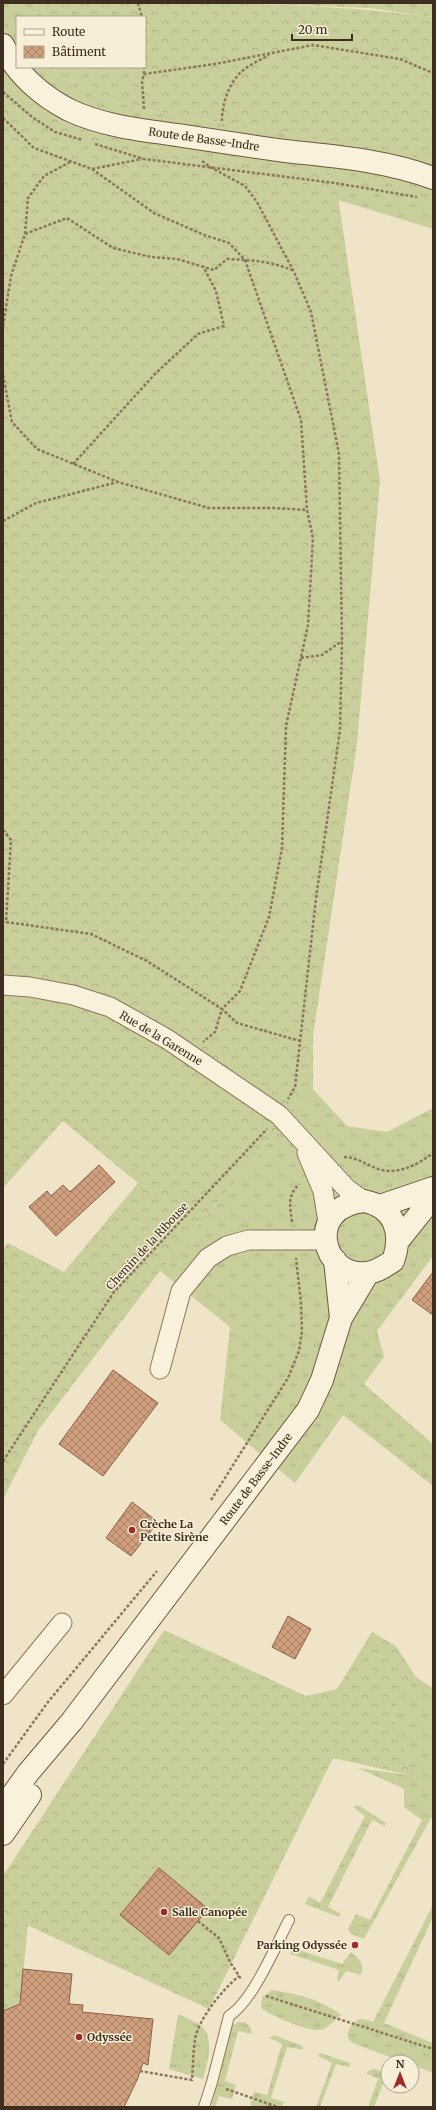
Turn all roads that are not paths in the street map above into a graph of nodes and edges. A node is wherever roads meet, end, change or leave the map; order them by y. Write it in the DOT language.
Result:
graph roads {
  1 [pos="3,45"];
  2 [pos="16,66"];
  3 [pos="18,68"];
  4 [pos="433,178"];
  5 [pos="3,984"];
  6 [pos="321,1168"];
  7 [pos="433,1188"];
  8 [pos="433,1197"];
  9 [pos="372,1203"];
  10 [pos="327,1231"];
  11 [pos="398,1241"];
  12 [pos="335,1260"];
  13 [pos="368,1273"];
  14 [pos="341,1318"];
  15 [pos="160,1369"];
  16 [pos="62,1623"];
  17 [pos="3,1696"];
  18 [pos="72,1721"];
  19 [pos="3,1808"];
  20 [pos="3,1834"];
  21 [pos="289,1920"];
  22 [pos="204,2107"];
  1 -- 2 [label="main road, Route de Basse-Indre"];
  3 -- 4 [label="main road, Route de Basse-Indre"];
  5 -- 6 [label="street, Rue de la Garenne"];
  6 -- 9 [label="street, Rue de la Garenne"];
  6 -- 10 [label="street, Rue de la Garenne"];
  7 -- 9 [label="main road"];
  8 -- 11 [label="main road"];
  9 -- 10 [label="main road"];
  9 -- 11 [label="main road"];
  10 -- 12 [label="main road"];
  10 -- 15 [label="street"];
  11 -- 13 [label="main road"];
  12 -- 13 [label="main road"];
  12 -- 14 [label="main road, Route de Basse-Indre"];
  13 -- 14 [label="main road, Route de Basse-Indre"];
  14 -- 18 [label="main road, Route de Basse-Indre"];
  16 -- 17 [label="street"];
  18 -- 19 [label="main road, Route de Basse-Indre"];
  18 -- 20 [label="main road, Route de Basse-Indre"];
  21 -- 22 [label="lane"];
}
